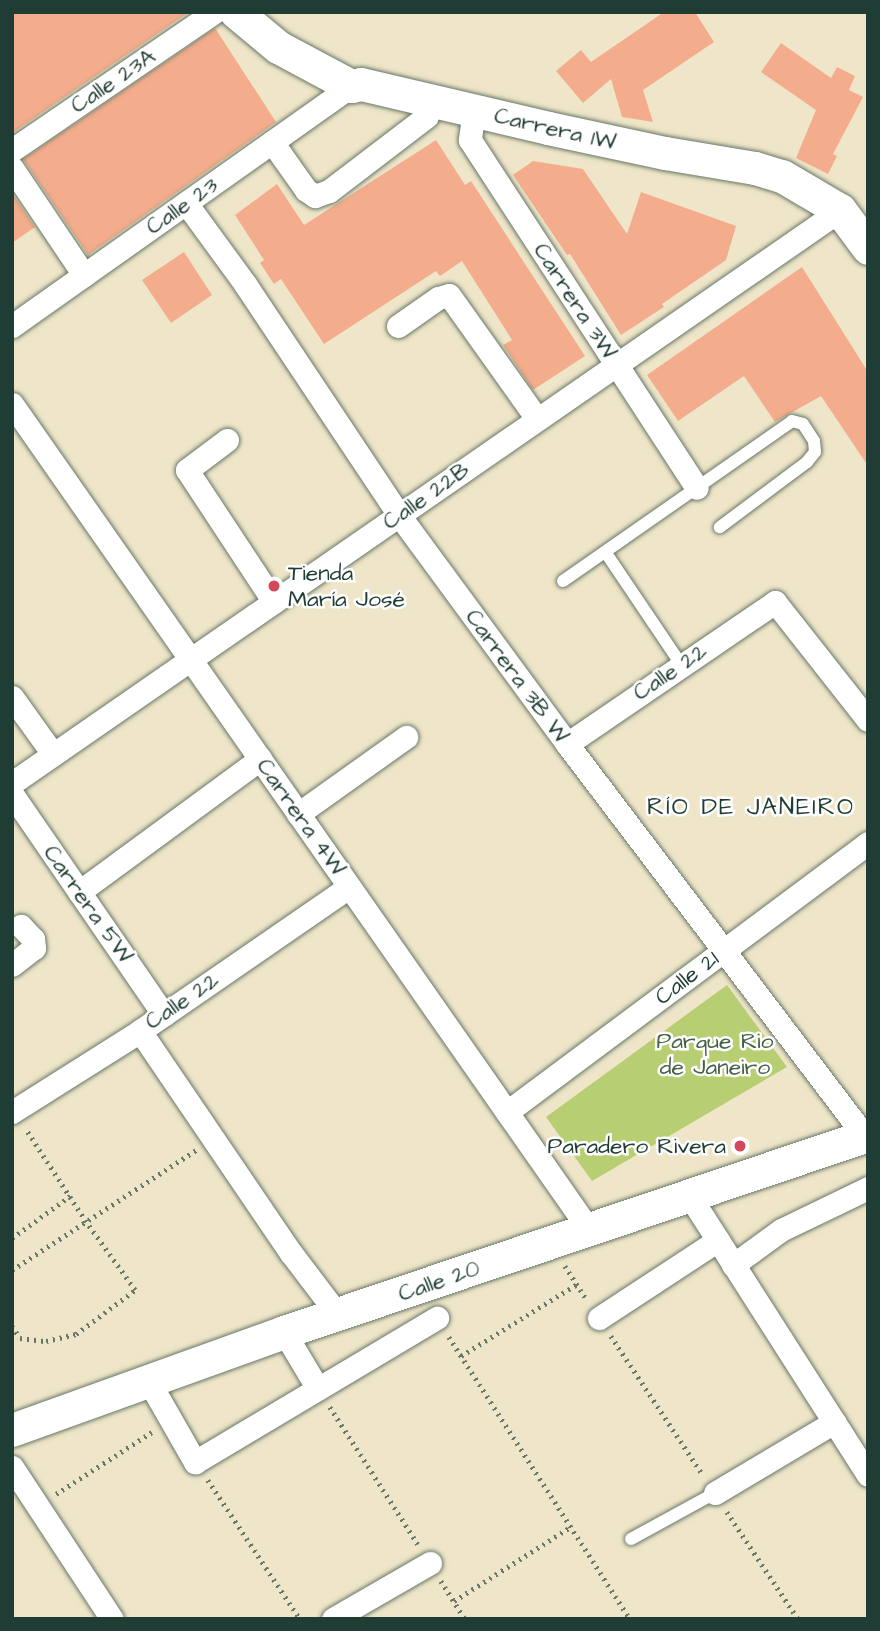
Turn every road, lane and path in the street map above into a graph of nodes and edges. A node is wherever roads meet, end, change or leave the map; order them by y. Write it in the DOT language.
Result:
graph roads {
  1 [pos="214,12"];
  2 [pos="236,12"];
  3 [pos="351,86"];
  4 [pos="432,101"];
  5 [pos="474,110"];
  6 [pos="272,142"];
  7 [pos="13,153"];
  8 [pos="186,203"];
  9 [pos="840,210"];
  10 [pos="868,248"];
  11 [pos="84,275"];
  12 [pos="12,326"];
  13 [pos="398,326"];
  14 [pos="616,365"];
  15 [pos="12,404"];
  16 [pos="537,419"];
  17 [pos="227,440"];
  18 [pos="697,488"];
  19 [pos="399,515"];
  20 [pos="720,527"];
  21 [pos="606,553"];
  22 [pos="563,581"];
  23 [pos="274,601"];
  24 [pos="191,659"];
  25 [pos="681,664"];
  26 [pos="12,697"];
  27 [pos="868,720"];
  28 [pos="405,737"];
  29 [pos="567,744"];
  30 [pos="53,754"];
  31 [pos="260,759"];
  32 [pos="12,783"];
  33 [pos="12,794"];
  34 [pos="298,814"];
  35 [pos="868,844"];
  36 [pos="349,887"];
  37 [pos="79,892"];
  38 [pos="21,926"];
  39 [pos="724,950"];
  40 [pos="12,965"];
  41 [pos="164,1014"];
  42 [pos="140,1031"];
  43 [pos="13,1111"];
  44 [pos="507,1112"];
  45 [pos="867,1136"];
  46 [pos="214,1138"];
  47 [pos="868,1188"];
  48 [pos="689,1195"];
  49 [pos="70,1196"];
  50 [pos="86,1222"];
  51 [pos="590,1231"];
  52 [pos="12,1237"];
  53 [pos="718,1240"];
  54 [pos="550,1243"];
  55 [pos="733,1265"];
  56 [pos="12,1270"];
  57 [pos="577,1284"];
  58 [pos="338,1315"];
  59 [pos="437,1318"];
  60 [pos="599,1318"];
  61 [pos="12,1326"];
  62 [pos="284,1332"];
  63 [pos="461,1356"];
  64 [pos="148,1380"];
  65 [pos="318,1389"];
  66 [pos="170,1420"];
  67 [pos="834,1422"];
  68 [pos="12,1430"];
  69 [pos="195,1462"];
  70 [pos="12,1467"];
  71 [pos="868,1475"];
  72 [pos="715,1493"];
  73 [pos="38,1506"];
  74 [pos="572,1526"];
  75 [pos="631,1539"];
  76 [pos="429,1563"];
  77 [pos="454,1601"];
  78 [pos="112,1619"];
  79 [pos="300,1619"];
  80 [pos="333,1619"];
  81 [pos="465,1619"];
  82 [pos="630,1619"];
  83 [pos="798,1619"];
  1 -- 7 [label="street, Calle 23A"];
  2 -- 3 [label="main road, Carrera 1W"];
  3 -- 4 [label="main road, Carrera 1W"];
  3 -- 6 [label="street, Calle 23"];
  4 -- 5 [label="main road, Carrera 1W"];
  4 -- 6 [label="street"];
  5 -- 9 [label="main road, Carrera 1W"];
  5 -- 14 [label="street, Carrera 3W"];
  6 -- 8 [label="street, Calle 23"];
  7 -- 11 [label="street"];
  8 -- 11 [label="street, Calle 23"];
  8 -- 19 [label="street, Carrera 3B W"];
  9 -- 10 [label="main road, Carrera 1W"];
  9 -- 14 [label="street, Calle 22B"];
  11 -- 12 [label="street, Calle 23"];
  13 -- 16 [label="street"];
  14 -- 16 [label="street, Calle 22B"];
  14 -- 18 [label="street, Carrera 3W"];
  15 -- 24 [label="street, Carrera 4W"];
  16 -- 19 [label="street, Calle 22B"];
  17 -- 23 [label="street"];
  18 -- 20 [label="lane"];
  18 -- 21 [label="lane"];
  19 -- 23 [label="street, Calle 22B"];
  19 -- 29 [label="street, Carrera 3B W"];
  21 -- 22 [label="lane"];
  21 -- 25 [label="lane"];
  23 -- 24 [label="street, Calle 22B"];
  24 -- 30 [label="street, Calle 22B"];
  24 -- 31 [label="street, Carrera 4W"];
  25 -- 27 [label="street, Calle 22"];
  25 -- 29 [label="street, Calle 22"];
  26 -- 30 [label="street"];
  28 -- 34 [label="street"];
  29 -- 39 [label="street, Carrera 3B W"];
  30 -- 32 [label="street, Calle 22B"];
  31 -- 34 [label="street, Carrera 4W"];
  31 -- 37 [label="street"];
  33 -- 37 [label="street, Carrera 5W"];
  34 -- 36 [label="street, Carrera 4W"];
  35 -- 39 [label="street, Calle 21"];
  36 -- 41 [label="street, Calle 22"];
  36 -- 44 [label="street, Carrera 4W"];
  37 -- 41 [label="street, Carrera 5W"];
  38 -- 40 [label="street"];
  39 -- 44 [label="street, Calle 21"];
  39 -- 45 [label="street, Carrera 3B W"];
  41 -- 42 [label="street, Calle 22"];
  42 -- 43 [label="street, Calle 22"];
  42 -- 46 [label="street"];
  43 -- 49 [label="path"];
  44 -- 51 [label="street, Carrera 4W"];
  45 -- 48 [label="main road, Calle 20"];
  46 -- 50 [label="path"];
  46 -- 58 [label="street"];
  47 -- 55 [label="street"];
  48 -- 51 [label="main road, Calle 20"];
  48 -- 53 [label="street"];
  49 -- 50 [label="path"];
  49 -- 52 [label="path"];
  50 -- 56 [label="path"];
  50 -- 61 [label="path"];
  51 -- 54 [label="main road, Calle 20"];
  53 -- 55 [label="street"];
  53 -- 60 [label="street"];
  54 -- 57 [label="path"];
  54 -- 58 [label="main road, Calle 20"];
  55 -- 67 [label="street"];
  57 -- 60 [label="path"];
  57 -- 63 [label="path"];
  58 -- 62 [label="main road, Calle 20"];
  59 -- 63 [label="path"];
  59 -- 65 [label="street"];
  60 -- 72 [label="path"];
  62 -- 64 [label="main road, Calle 20"];
  62 -- 65 [label="street"];
  63 -- 74 [label="path"];
  64 -- 66 [label="street"];
  64 -- 68 [label="main road, Calle 20"];
  65 -- 69 [label="street"];
  65 -- 76 [label="path"];
  66 -- 69 [label="street"];
  66 -- 73 [label="path"];
  67 -- 71 [label="street"];
  67 -- 72 [label="street"];
  69 -- 79 [label="path"];
  70 -- 73 [label="street"];
  72 -- 75 [label="lane"];
  72 -- 83 [label="path"];
  73 -- 78 [label="street"];
  74 -- 77 [label="path"];
  74 -- 82 [label="path"];
  76 -- 77 [label="path"];
  76 -- 80 [label="street"];
  77 -- 81 [label="path"];
}
